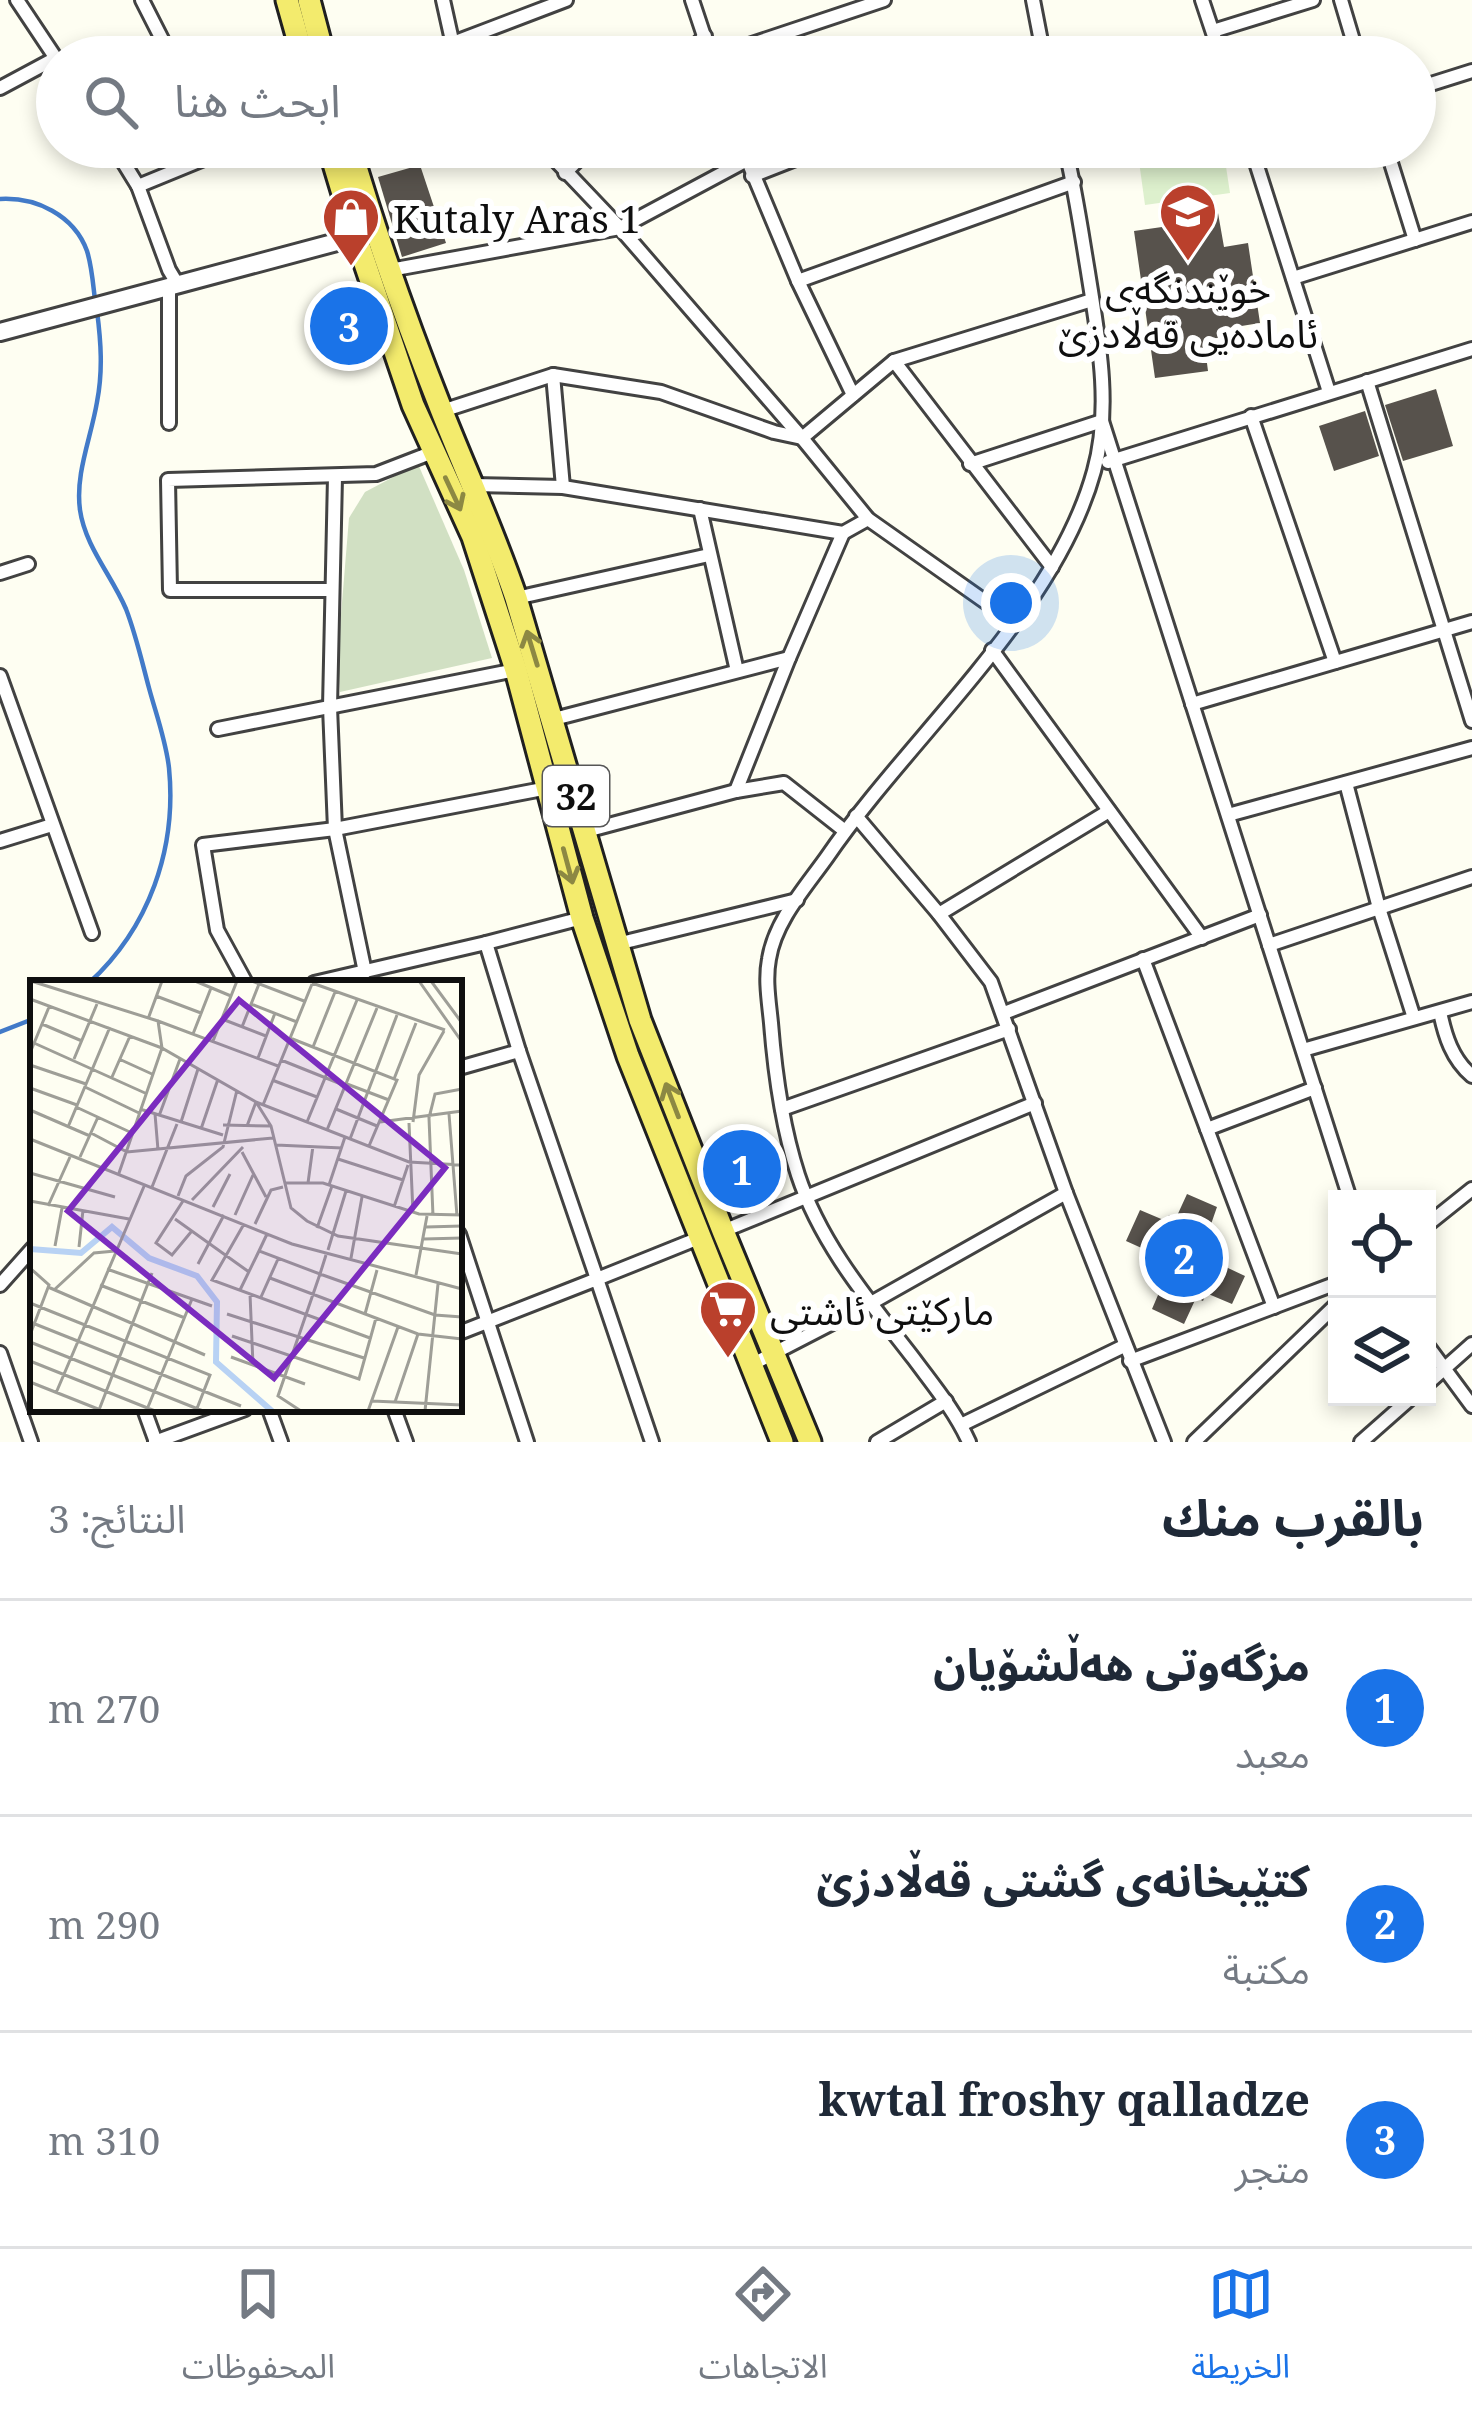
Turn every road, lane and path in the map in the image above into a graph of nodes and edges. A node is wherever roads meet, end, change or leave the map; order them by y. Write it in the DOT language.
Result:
graph roads {
  1 [pos="17,0"];
  2 [pos="142,0"];
  3 [pos="287,0"];
  4 [pos="309,0"];
  5 [pos="443,0"];
  6 [pos="566,0"];
  7 [pos="692,0"];
  8 [pos="884,0"];
  9 [pos="1033,0"];
  10 [pos="1202,0"];
  11 [pos="1313,0"];
  12 [pos="1341,0"];
  13 [pos="548,3"];
  14 [pos="1213,31"];
  15 [pos="41,36"];
  16 [pos="160,36"];
  17 [pos="297,36"];
  18 [pos="318,36"];
  19 [pos="451,36"];
  20 [pos="473,36"];
  21 [pos="705,36"];
  22 [pos="775,36"];
  23 [pos="1040,36"];
  24 [pos="1215,36"];
  25 [pos="1352,36"];
  26 [pos="36,69"];
  27 [pos="1472,71"];
  28 [pos="1436,82"];
  29 [pos="0,88"];
  30 [pos="127,168"];
  31 [pos="178,168"];
  32 [pos="337,168"];
  33 [pos="354,168"];
  34 [pos="561,168"];
  35 [pos="569,168"];
  36 [pos="720,168"];
  37 [pos="749,168"];
  38 [pos="772,168"];
  39 [pos="1070,168"];
  40 [pos="1257,168"];
  41 [pos="1393,168"];
  42 [pos="565,172"];
  43 [pos="752,176"];
  44 [pos="1073,182"];
  45 [pos="138,186"];
  46 [pos="1472,222"];
  47 [pos="620,229"];
  48 [pos="365,234"];
  49 [pos="1415,240"];
  50 [pos="389,270"];
  51 [pos="1293,278"];
  52 [pos="798,281"];
  53 [pos="174,287"];
  54 [pos="1093,300"];
  55 [pos="0,332"];
  56 [pos="1472,349"];
  57 [pos="894,361"];
  58 [pos="553,375"];
  59 [pos="1367,381"];
  60 [pos="1329,392"];
  61 [pos="853,395"];
  62 [pos="442,411"];
  63 [pos="1252,416"];
  64 [pos="1102,422"];
  65 [pos="169,423"];
  66 [pos="802,437"];
  67 [pos="434,452"];
  68 [pos="1114,460"];
  69 [pos="970,464"];
  70 [pos="1096,466"];
  71 [pos="335,477"];
  72 [pos="473,485"];
  73 [pos="563,488"];
  74 [pos="700,509"];
  75 [pos="868,519"];
  76 [pos="843,533"];
  77 [pos="709,555"];
  78 [pos="28,564"];
  79 [pos="1052,567"];
  80 [pos="0,573"];
  81 [pos="332,590"];
  82 [pos="516,598"];
  83 [pos="1014,622"];
  84 [pos="1472,622"];
  85 [pos="1444,630"];
  86 [pos="992,650"];
  87 [pos="789,658"];
  88 [pos="1335,662"];
  89 [pos="516,670"];
  90 [pos="737,671"];
  91 [pos="0,676"];
  92 [pos="1192,704"];
  93 [pos="330,707"];
  94 [pos="554,718"];
  95 [pos="1472,722"];
  96 [pos="218,729"];
  97 [pos="1472,748"];
  98 [pos="1346,783"];
  99 [pos="548,788"];
  100 [pos="736,791"];
  101 [pos="1109,811"];
  102 [pos="1228,815"];
  103 [pos="856,816"];
  104 [pos="52,825"];
  105 [pos="335,829"];
  106 [pos="586,831"];
  107 [pos="845,831"];
  108 [pos="0,841"];
  109 [pos="1472,877"];
  110 [pos="797,900"];
  111 [pos="1379,908"];
  112 [pos="939,914"];
  113 [pos="1260,915"];
  114 [pos="582,918"];
  115 [pos="92,934"];
  116 [pos="1202,938"];
  117 [pos="486,943"];
  118 [pos="617,944"];
  119 [pos="1269,945"];
  120 [pos="1143,959"];
  121 [pos="364,973"];
  122 [pos="244,980"];
  123 [pos="329,980"];
  124 [pos="1472,1002"];
  125 [pos="1440,1012"];
  126 [pos="1004,1013"];
  127 [pos="1414,1018"];
  128 [pos="1009,1029"];
  129 [pos="1303,1050"];
  130 [pos="519,1051"];
  131 [pos="462,1067"];
  132 [pos="1472,1076"];
  133 [pos="1315,1088"];
  134 [pos="1035,1103"];
  135 [pos="782,1109"];
  136 [pos="1207,1129"];
  137 [pos="1472,1189"];
  138 [pos="1347,1190"];
  139 [pos="1066,1193"];
  140 [pos="807,1197"];
  141 [pos="1436,1219"];
  142 [pos="723,1232"];
  143 [pos="699,1238"];
  144 [pos="462,1243"];
  145 [pos="30,1251"];
  146 [pos="597,1279"];
  147 [pos="0,1285"];
  148 [pos="1328,1286"];
  149 [pos="871,1303"];
  150 [pos="1274,1307"];
  151 [pos="1328,1313"];
  152 [pos="488,1322"];
  153 [pos="462,1332"];
  154 [pos="1472,1344"];
  155 [pos="1124,1346"];
  156 [pos="0,1353"];
  157 [pos="773,1355"];
  158 [pos="1436,1358"];
  159 [pos="1130,1360"];
  160 [pos="751,1364"];
  161 [pos="1444,1369"];
  162 [pos="1436,1376"];
  163 [pos="946,1402"];
  164 [pos="1402,1406"];
  165 [pos="1472,1406"];
  166 [pos="145,1412"];
  167 [pos="237,1412"];
  168 [pos="270,1412"];
  169 [pos="395,1412"];
  170 [pos="961,1425"];
  171 [pos="1162,1438"];
  172 [pos="31,1442"];
  173 [pos="156,1442"];
  174 [pos="281,1442"];
  175 [pos="406,1442"];
  176 [pos="527,1442"];
  177 [pos="652,1442"];
  178 [pos="782,1442"];
  179 [pos="810,1442"];
  180 [pos="877,1442"];
  181 [pos="969,1442"];
  182 [pos="1146,1442"];
  183 [pos="1194,1442"];
  184 [pos="1361,1442"];
  1 -- 15 [label="street"];
  2 -- 16 [label="street"];
  3 -- 17 [label="main road"];
  4 -- 18 [label="main road"];
  5 -- 19 [label="street"];
  6 -- 13 [label="street"];
  7 -- 21 [label="street"];
  8 -- 22 [label="street"];
  9 -- 23 [label="street"];
  10 -- 14 [label="street"];
  11 -- 14 [label="street"];
  12 -- 25 [label="street"];
  13 -- 20 [label="street"];
  14 -- 24 [label="street"];
  26 -- 29 [label="street"];
  27 -- 28 [label="street"];
  30 -- 45 [label="street"];
  31 -- 45 [label="street"];
  32 -- 48 [label="main road, 32"];
  33 -- 48 [label="main road, 32"];
  34 -- 42 [label="street"];
  35 -- 42 [label="street"];
  36 -- 47 [label="street"];
  37 -- 43 [label="street"];
  38 -- 43 [label="street"];
  39 -- 44 [label="street"];
  40 -- 51 [label="street"];
  41 -- 49 [label="street"];
  42 -- 47 [label="street"];
  43 -- 52 [label="street"];
  44 -- 52 [label="street"];
  44 -- 54 [label="street"];
  45 -- 53 [label="street"];
  46 -- 49 [label="street"];
  47 -- 50 [label="street"];
  47 -- 66 [label="street"];
  48 -- 50 [label="main road, 32"];
  48 -- 53 [label="street"];
  48 -- 67 [label="main road, 32"];
  49 -- 51 [label="street"];
  50 -- 62 [label="main road, 32"];
  51 -- 60 [label="street"];
  52 -- 61 [label="street"];
  53 -- 55 [label="street"];
  53 -- 65 [label="street"];
  54 -- 57 [label="street"];
  54 -- 64 [label="street"];
  56 -- 59 [label="street"];
  57 -- 61 [label="street"];
  57 -- 69 [label="street"];
  58 -- 62 [label="street"];
  58 -- 66 [label="street"];
  58 -- 73 [label="street"];
  59 -- 60 [label="street"];
  59 -- 85 [label="street"];
  60 -- 63 [label="street"];
  61 -- 66 [label="street"];
  62 -- 72 [label="main road, 32"];
  63 -- 68 [label="street"];
  63 -- 88 [label="street"];
  64 -- 68 [label="street"];
  64 -- 69 [label="street"];
  64 -- 70 [label="street"];
  66 -- 75 [label="street"];
  67 -- 71 [label="street"];
  67 -- 89 [label="main road, 32, one-way"];
  68 -- 70 [label="street"];
  68 -- 92 [label="street"];
  69 -- 79 [label="street"];
  70 -- 79 [label="street"];
  71 -- 81 [label="street"];
  71 -- 81 [label="street"];
  72 -- 73 [label="street"];
  72 -- 82 [label="main road, 32"];
  73 -- 74 [label="street"];
  74 -- 76 [label="street"];
  74 -- 77 [label="street"];
  75 -- 76 [label="street"];
  75 -- 83 [label="street"];
  76 -- 87 [label="street"];
  77 -- 82 [label="street"];
  77 -- 90 [label="street"];
  78 -- 80 [label="street"];
  79 -- 83 [label="street"];
  81 -- 93 [label="street"];
  94 -- 82 [label="main road, 32, one-way"];
  83 -- 86 [label="street"];
  84 -- 85 [label="street"];
  85 -- 88 [label="street"];
  85 -- 95 [label="street"];
  86 -- 101 [label="street"];
  86 -- 103 [label="street"];
  87 -- 90 [label="street"];
  87 -- 100 [label="street"];
  88 -- 92 [label="street"];
  89 -- 93 [label="street"];
  89 -- 99 [label="main road, 32"];
  90 -- 94 [label="street"];
  91 -- 104 [label="street"];
  92 -- 102 [label="street"];
  93 -- 96 [label="street"];
  93 -- 105 [label="street"];
  94 -- 106 [label="main road, 32"];
  97 -- 98 [label="street"];
  98 -- 102 [label="street"];
  98 -- 111 [label="street"];
  99 -- 105 [label="street"];
  99 -- 114 [label="main road, 32, one-way"];
  100 -- 106 [label="street"];
  100 -- 107 [label="street"];
  101 -- 112 [label="street"];
  101 -- 116 [label="street"];
  102 -- 113 [label="street"];
  103 -- 107 [label="street"];
  103 -- 112 [label="street"];
  104 -- 108 [label="street"];
  104 -- 115 [label="street"];
  105 -- 121 [label="street"];
  105 -- 122 [label="street"];
  106 -- 118 [label="main road, 32"];
  107 -- 110 [label="street"];
  109 -- 111 [label="street"];
  110 -- 118 [label="street"];
  110 -- 135 [label="street"];
  111 -- 119 [label="street"];
  111 -- 127 [label="street"];
  112 -- 126 [label="street"];
  113 -- 116 [label="street"];
  113 -- 119 [label="street"];
  114 -- 117 [label="street"];
  114 -- 143 [label="main road, 32"];
  116 -- 120 [label="street"];
  117 -- 121 [label="street"];
  117 -- 130 [label="street"];
  142 -- 118 [label="main road, 32, one-way"];
  119 -- 129 [label="street"];
  120 -- 126 [label="street"];
  120 -- 136 [label="street"];
  121 -- 123 [label="street"];
  124 -- 125 [label="street"];
  125 -- 127 [label="street"];
  125 -- 132 [label="street"];
  126 -- 128 [label="street"];
  127 -- 129 [label="street"];
  128 -- 134 [label="street"];
  128 -- 135 [label="street"];
  129 -- 133 [label="street"];
  130 -- 131 [label="street"];
  130 -- 146 [label="street"];
  133 -- 136 [label="street"];
  133 -- 138 [label="street"];
  134 -- 139 [label="street"];
  134 -- 140 [label="street"];
  135 -- 140 [label="street"];
  136 -- 150 [label="street"];
  137 -- 141 [label="street"];
  139 -- 149 [label="street"];
  139 -- 155 [label="street"];
  140 -- 142 [label="street"];
  140 -- 149 [label="street"];
  142 -- 157 [label="main road, 32"];
  143 -- 146 [label="street"];
  143 -- 160 [label="main road, 32"];
  144 -- 152 [label="street"];
  145 -- 147 [label="street"];
  146 -- 152 [label="street"];
  146 -- 177 [label="street"];
  148 -- 150 [label="street"];
  149 -- 157 [label="street"];
  149 -- 163 [label="street"];
  150 -- 159 [label="street"];
  151 -- 183 [label="street"];
  152 -- 153 [label="street"];
  152 -- 176 [label="street"];
  154 -- 161 [label="street"];
  155 -- 159 [label="street"];
  155 -- 170 [label="street"];
  156 -- 172 [label="street"];
  157 -- 160 [label="street"];
  157 -- 179 [label="main road, 32"];
  158 -- 161 [label="street"];
  159 -- 171 [label="street"];
  160 -- 178 [label="main road, 32"];
  161 -- 162 [label="street"];
  161 -- 165 [label="street"];
  163 -- 170 [label="street"];
  163 -- 180 [label="street"];
  164 -- 184 [label="street"];
  166 -- 173 [label="street"];
  167 -- 173 [label="street"];
  168 -- 174 [label="street"];
  169 -- 175 [label="street"];
  170 -- 181 [label="street"];
  171 -- 182 [label="street"];
}
